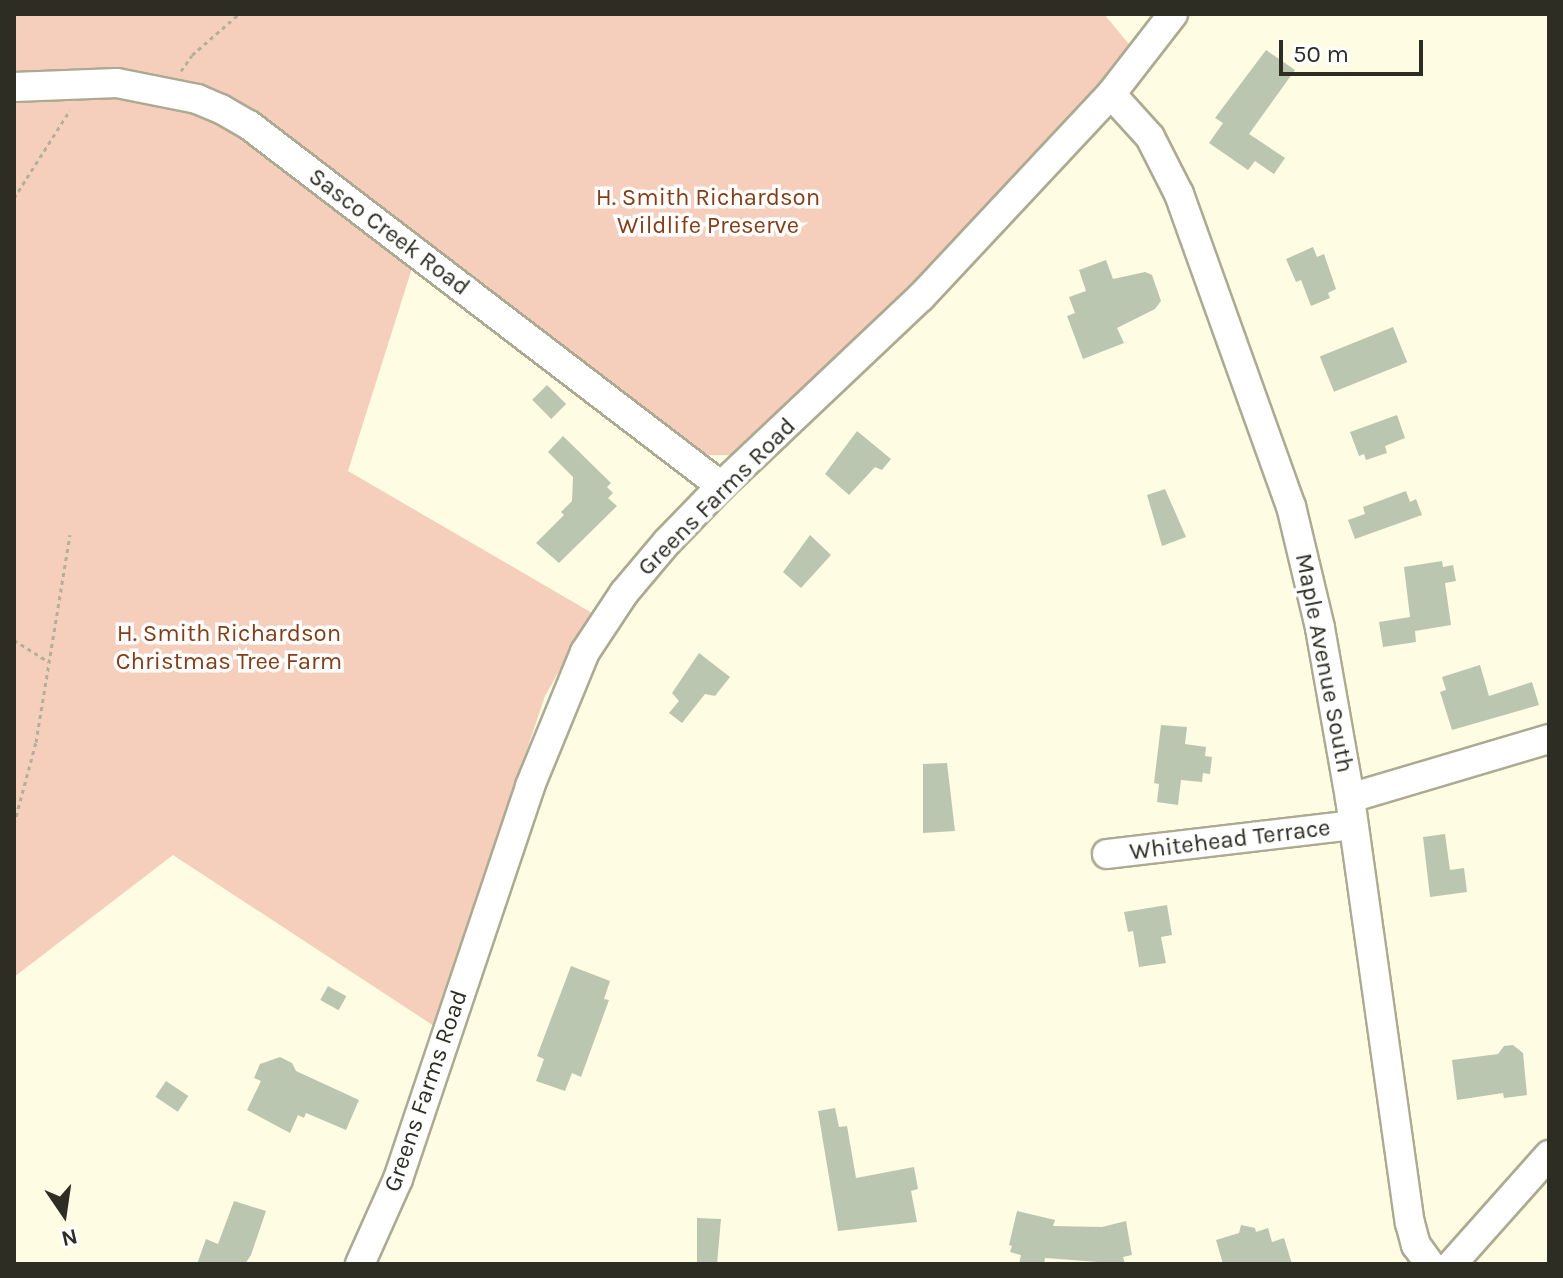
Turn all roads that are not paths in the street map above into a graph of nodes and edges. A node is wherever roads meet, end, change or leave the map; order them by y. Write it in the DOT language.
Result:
graph roads {
  1 [pos="1173,14"];
  2 [pos="14,87"];
  3 [pos="1111,94"];
  4 [pos="721,486"];
  5 [pos="1549,739"];
  6 [pos="1352,812"];
  7 [pos="1107,854"];
  8 [pos="1549,1155"];
  9 [pos="360,1264"];
  10 [pos="1430,1264"];
  11 [pos="1452,1264"];
  1 -- 3 [label="street, Greens Farms Road"];
  2 -- 4 [label="street, Sasco Creek Road"];
  3 -- 4 [label="street, Greens Farms Road"];
  3 -- 6 [label="street, Maple Avenue South"];
  4 -- 9 [label="street, Greens Farms Road"];
  5 -- 6 [label="street, Whitehead Terrace"];
  6 -- 7 [label="street, Whitehead Terrace"];
  6 -- 10 [label="street, Maple Avenue South"];
  8 -- 11 [label="street"];
}
